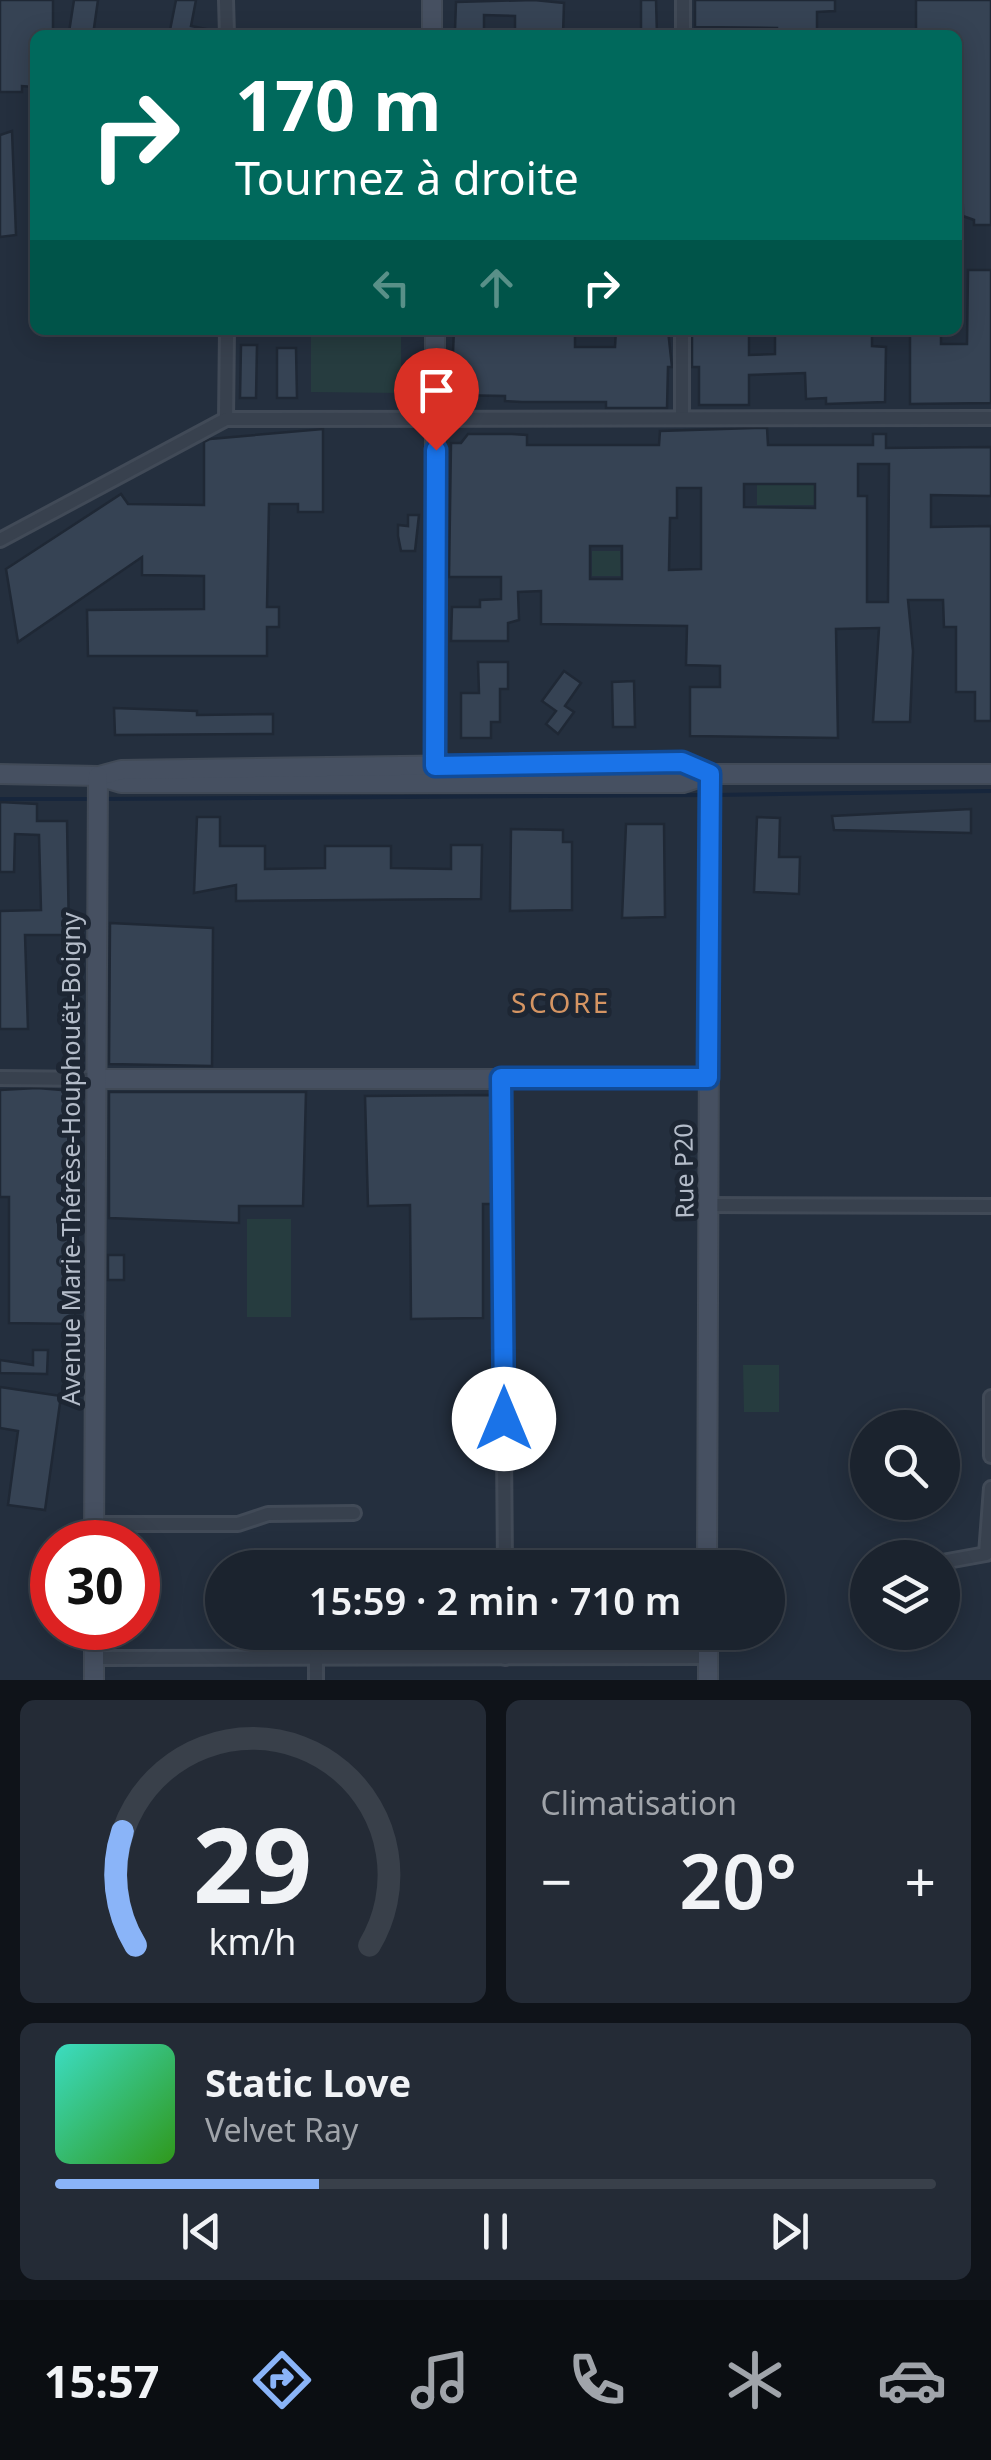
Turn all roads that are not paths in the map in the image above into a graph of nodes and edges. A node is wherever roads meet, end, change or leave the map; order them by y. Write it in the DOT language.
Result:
graph roads {
  1 [pos="226,0"];
  2 [pos="432,0"];
  3 [pos="684,0"];
  4 [pos="227,30"];
  5 [pos="432,30"];
  6 [pos="684,30"];
  7 [pos="227,335"];
  8 [pos="435,335"];
  9 [pos="682,335"];
  10 [pos="436,417"];
  11 [pos="682,417"];
  12 [pos="991,418"];
  13 [pos="226,419"];
  14 [pos="0,540"];
  15 [pos="435,766"];
  16 [pos="0,774"];
  17 [pos="710,774"];
  18 [pos="991,774"];
  19 [pos="98,776"];
  20 [pos="0,1078"];
  21 [pos="501,1078"];
  22 [pos="708,1078"];
  23 [pos="96,1079"];
  24 [pos="710,1206"];
  25 [pos="991,1206"];
  26 [pos="991,1397"];
  27 [pos="991,1456"];
  28 [pos="991,1488"];
  29 [pos="354,1513"];
  30 [pos="94,1520"];
  31 [pos="160,1529"];
  32 [pos="504,1550"];
  33 [pos="707,1550"];
  34 [pos="960,1559"];
  35 [pos="94,1650"];
  36 [pos="505,1650"];
  37 [pos="708,1650"];
  38 [pos="316,1657"];
  39 [pos="708,1657"];
  40 [pos="94,1658"];
  41 [pos="505,1658"];
  42 [pos="94,1680"];
  43 [pos="316,1680"];
  44 [pos="708,1680"];
  1 -- 4 [label="street"];
  2 -- 5 [label="street"];
  3 -- 6 [label="street"];
  7 -- 13 [label="street"];
  8 -- 10 [label="street"];
  9 -- 11 [label="street"];
  10 -- 11 [label="street"];
  10 -- 13 [label="street"];
  10 -- 15 [label="street"];
  11 -- 12 [label="street"];
  13 -- 14 [label="street"];
  15 -- 17 [label="street"];
  15 -- 19 [label="street"];
  16 -- 19 [label="street"];
  17 -- 18 [label="street"];
  17 -- 19 [label="street"];
  17 -- 22 [label="street, Rue P20"];
  19 -- 23 [label="street, Avenue Marie-Thérèse-Houphouët-Boigny"];
  20 -- 23 [label="street"];
  21 -- 22 [label="street"];
  21 -- 23 [label="street"];
  21 -- 32 [label="street"];
  22 -- 24 [label="street, Rue P20"];
  23 -- 30 [label="street, Avenue Marie-Thérèse-Houphouët-Boigny"];
  24 -- 25 [label="street"];
  24 -- 33 [label="street, Rue P20"];
  26 -- 27 [label="street"];
  28 -- 34 [label="street"];
  29 -- 31 [label="street"];
  35 -- 40 [label="street"];
  36 -- 41 [label="street"];
  37 -- 39 [label="street"];
  38 -- 40 [label="street"];
  38 -- 41 [label="street"];
  38 -- 43 [label="street"];
  39 -- 41 [label="street"];
  39 -- 44 [label="street"];
  40 -- 42 [label="street"];
}
